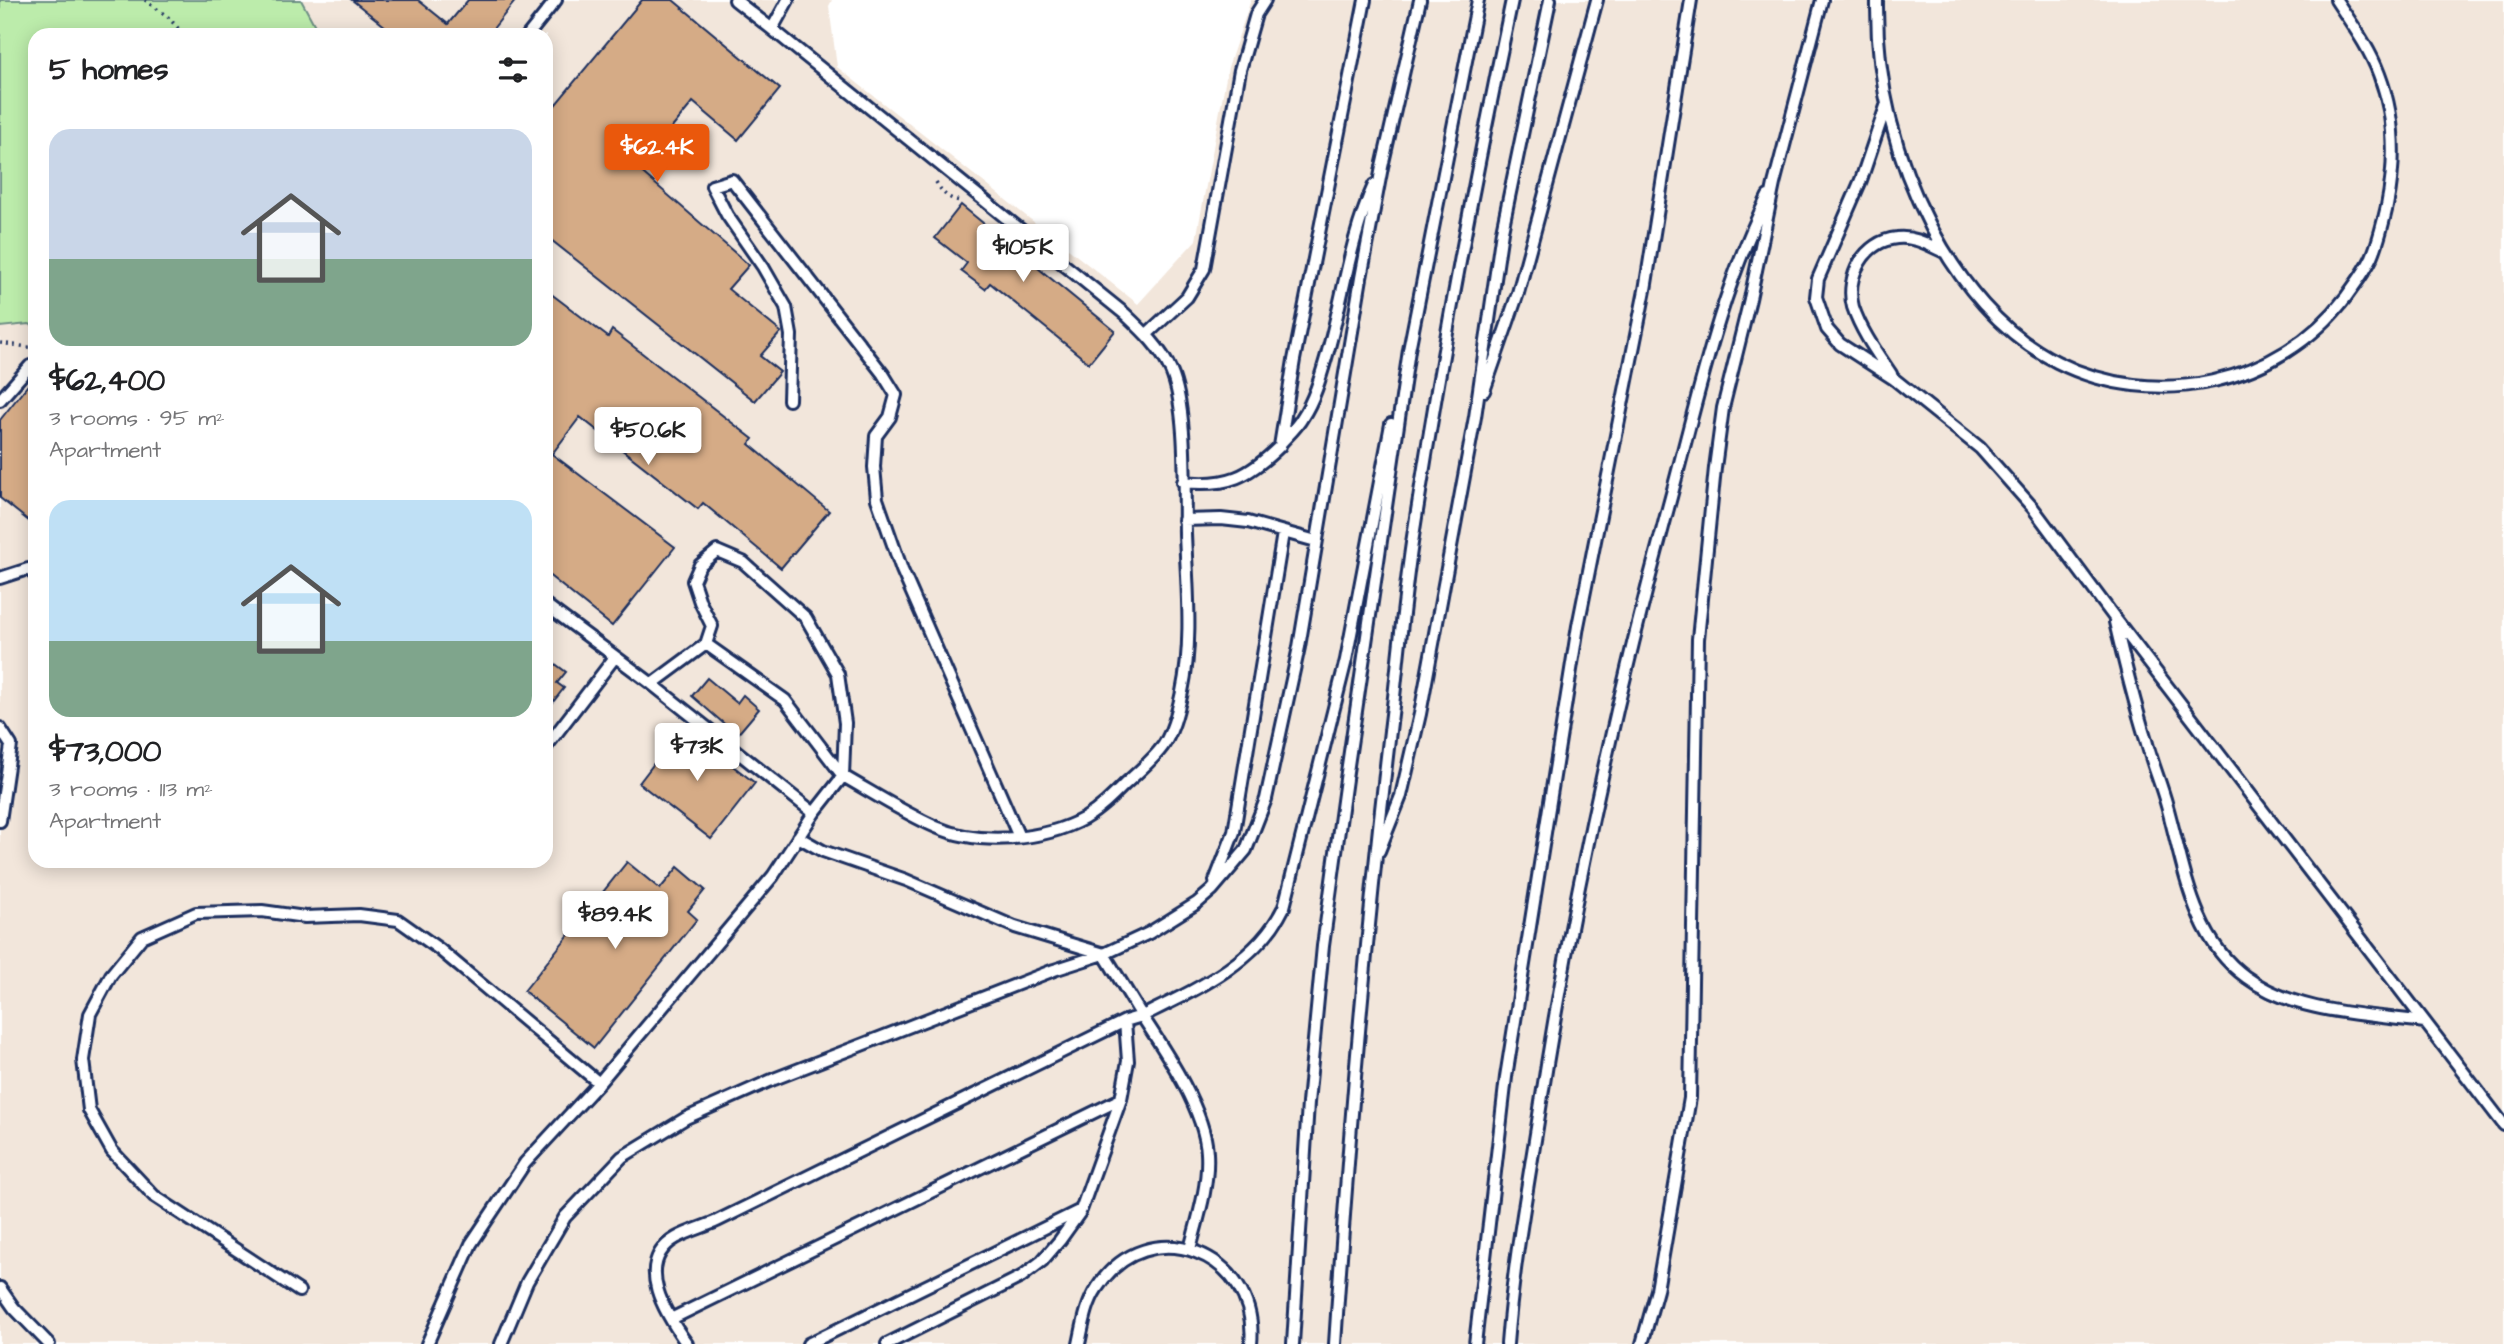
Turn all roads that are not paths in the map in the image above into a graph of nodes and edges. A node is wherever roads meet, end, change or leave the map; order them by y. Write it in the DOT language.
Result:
graph roads {
  1 [pos="556,0"];
  2 [pos="735,0"];
  3 [pos="788,0"];
  4 [pos="1265,0"];
  5 [pos="1365,0"];
  6 [pos="1419,0"];
  7 [pos="1478,0"];
  8 [pos="1512,0"];
  9 [pos="1550,0"];
  10 [pos="1597,0"];
  11 [pos="1691,0"];
  12 [pos="1822,0"];
  13 [pos="1877,0"];
  14 [pos="2336,0"];
  15 [pos="534,28"];
  16 [pos="772,29"];
  17 [pos="1885,106"];
  18 [pos="1382,167"];
  19 [pos="1774,184"];
  20 [pos="1944,251"];
  21 [pos="1147,334"];
  22 [pos="1409,350"];
  23 [pos="28,368"];
  24 [pos="1894,379"];
  25 [pos="0,400"];
  26 [pos="789,400"];
  27 [pos="1475,417"];
  28 [pos="1280,446"];
  29 [pos="1183,482"];
  30 [pos="1185,520"];
  31 [pos="1283,533"];
  32 [pos="1316,541"];
  33 [pos="28,569"];
  34 [pos="0,578"];
  35 [pos="553,610"];
  36 [pos="2115,617"];
  37 [pos="706,644"];
  38 [pos="615,657"];
  39 [pos="652,684"];
  40 [pos="0,728"];
  41 [pos="553,738"];
  42 [pos="843,776"];
  43 [pos="814,813"];
  44 [pos="0,821"];
  45 [pos="798,837"];
  46 [pos="1020,837"];
  47 [pos="1373,867"];
  48 [pos="1212,890"];
  49 [pos="1104,954"];
  50 [pos="1142,1016"];
  51 [pos="1125,1021"];
  52 [pos="2425,1022"];
  53 [pos="600,1083"];
  54 [pos="1121,1099"];
  55 [pos="2504,1125"];
  56 [pos="1081,1210"];
  57 [pos="1190,1249"];
  58 [pos="0,1288"];
  59 [pos="299,1291"];
  60 [pos="671,1319"];
  61 [pos="50,1344"];
  62 [pos="427,1344"];
  63 [pos="501,1344"];
  64 [pos="687,1344"];
  65 [pos="808,1344"];
  66 [pos="887,1344"];
  67 [pos="1079,1344"];
  68 [pos="1251,1344"];
  69 [pos="1293,1344"];
  70 [pos="1335,1344"];
  71 [pos="1475,1344"];
  72 [pos="1507,1344"];
  73 [pos="1643,1344"];
  1 -- 15 [label="lane"];
  2 -- 16 [label="lane"];
  3 -- 16 [label="lane"];
  4 -- 21 [label="lane"];
  5 -- 28 [label="lane"];
  6 -- 18 [label="lane"];
  7 -- 22 [label="lane"];
  8 -- 47 [label="lane"];
  9 -- 27 [label="lane"];
  10 -- 27 [label="lane"];
  11 -- 71 [label="lane"];
  12 -- 19 [label="lane"];
  13 -- 17 [label="lane"];
  14 -- 20 [label="lane"];
  16 -- 21 [label="lane"];
  17 -- 20 [label="lane"];
  17 -- 24 [label="lane"];
  18 -- 28 [label="lane"];
  18 -- 32 [label="lane"];
  19 -- 72 [label="lane"];
  19 -- 73 [label="lane"];
  20 -- 24 [label="lane"];
  21 -- 29 [label="lane"];
  22 -- 50 [label="lane"];
  22 -- 69 [label="lane"];
  23 -- 25 [label="lane"];
  24 -- 36 [label="lane"];
  26 -- 46 [label="lane"];
  27 -- 47 [label="lane"];
  28 -- 29 [label="lane"];
  29 -- 30 [label="lane"];
  30 -- 31 [label="lane"];
  30 -- 46 [label="lane"];
  31 -- 32 [label="lane"];
  31 -- 48 [label="lane"];
  32 -- 48 [label="lane"];
  33 -- 34 [label="lane"];
  35 -- 38 [label="lane"];
  36 -- 52 [label="lane"];
  36 -- 52 [label="lane"];
  37 -- 39 [label="lane"];
  37 -- 42 [label="lane"];
  37 -- 42 [label="lane"];
  38 -- 39 [label="lane"];
  38 -- 41 [label="lane"];
  39 -- 43 [label="lane"];
  40 -- 44 [label="lane"];
  42 -- 43 [label="lane"];
  42 -- 46 [label="lane"];
  43 -- 45 [label="lane"];
  45 -- 49 [label="lane"];
  45 -- 53 [label="lane"];
  47 -- 70 [label="lane"];
  48 -- 49 [label="lane"];
  49 -- 50 [label="lane"];
  49 -- 63 [label="lane"];
  50 -- 51 [label="lane"];
  50 -- 57 [label="lane"];
  51 -- 54 [label="lane"];
  51 -- 60 [label="lane"];
  52 -- 55 [label="lane"];
  53 -- 59 [label="lane"];
  53 -- 62 [label="lane"];
  54 -- 56 [label="lane"];
  54 -- 60 [label="lane"];
  56 -- 65 [label="lane"];
  56 -- 66 [label="lane"];
  57 -- 67 [label="lane"];
  57 -- 68 [label="lane"];
  58 -- 61 [label="lane"];
  60 -- 64 [label="lane"];
}
